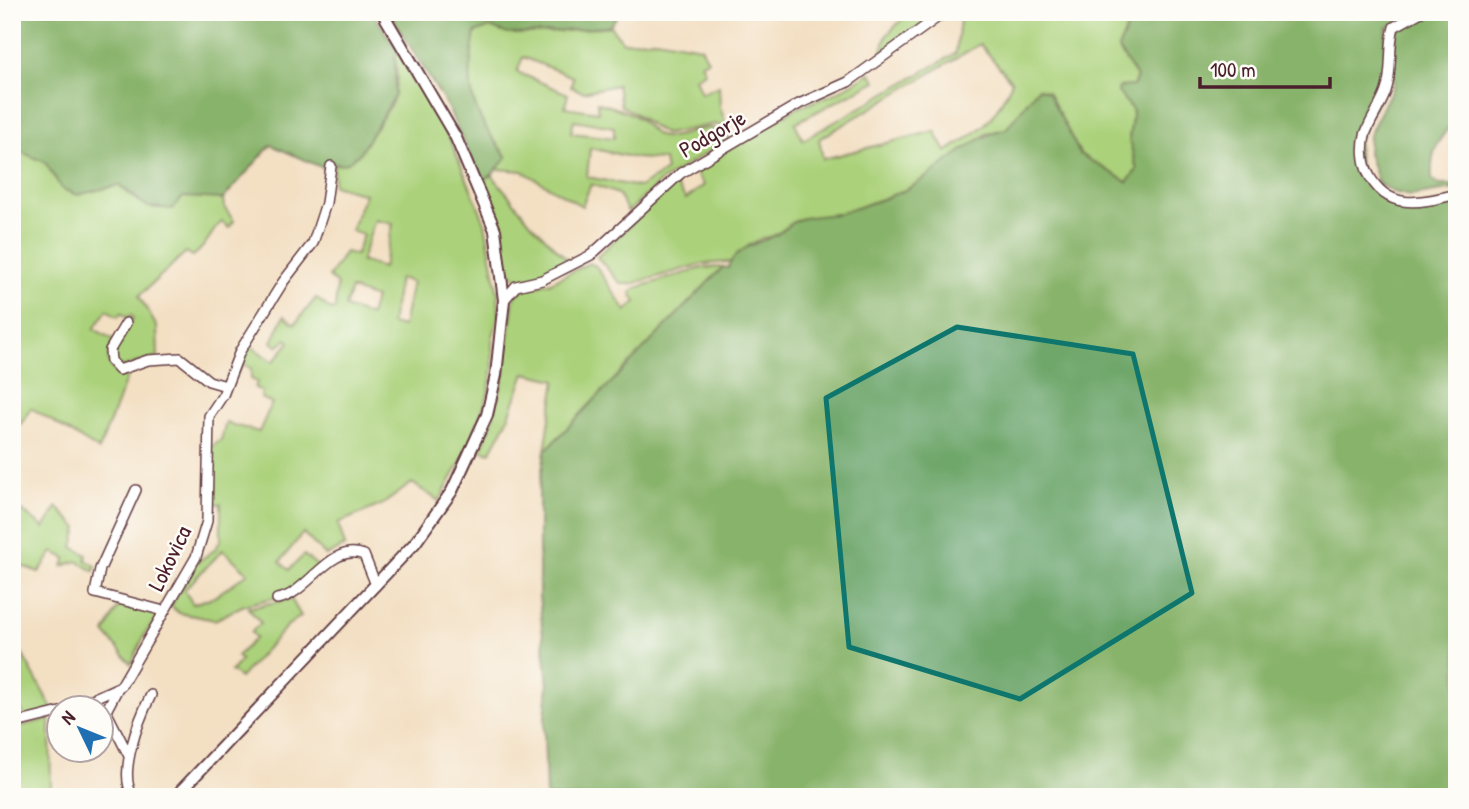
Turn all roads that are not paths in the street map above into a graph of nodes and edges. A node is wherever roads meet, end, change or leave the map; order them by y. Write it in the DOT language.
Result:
graph roads {
  1 [pos="382,12"];
  2 [pos="951,12"];
  3 [pos="1421,12"];
  4 [pos="331,166"];
  5 [pos="1457,194"];
  6 [pos="504,300"];
  7 [pos="126,323"];
  8 [pos="226,386"];
  9 [pos="136,490"];
  10 [pos="376,585"];
  11 [pos="277,599"];
  12 [pos="164,611"];
  13 [pos="118,688"];
  14 [pos="104,694"];
  15 [pos="151,695"];
  16 [pos="46,716"];
  17 [pos="12,724"];
  18 [pos="129,756"];
  19 [pos="134,797"];
  20 [pos="175,797"];
  1 -- 6 [label="main road"];
  2 -- 6 [label="street, Podgorje"];
  3 -- 5 [label="street"];
  4 -- 8 [label="street, Lokovica"];
  6 -- 10 [label="main road"];
  7 -- 8 [label="street"];
  8 -- 12 [label="street, Lokovica"];
  9 -- 12 [label="street"];
  10 -- 11 [label="street"];
  10 -- 20 [label="main road"];
  12 -- 13 [label="street, Lokovica"];
  13 -- 14 [label="street"];
  13 -- 18 [label="street"];
  15 -- 18 [label="street"];
  16 -- 17 [label="street"];
  18 -- 19 [label="street"];
}
